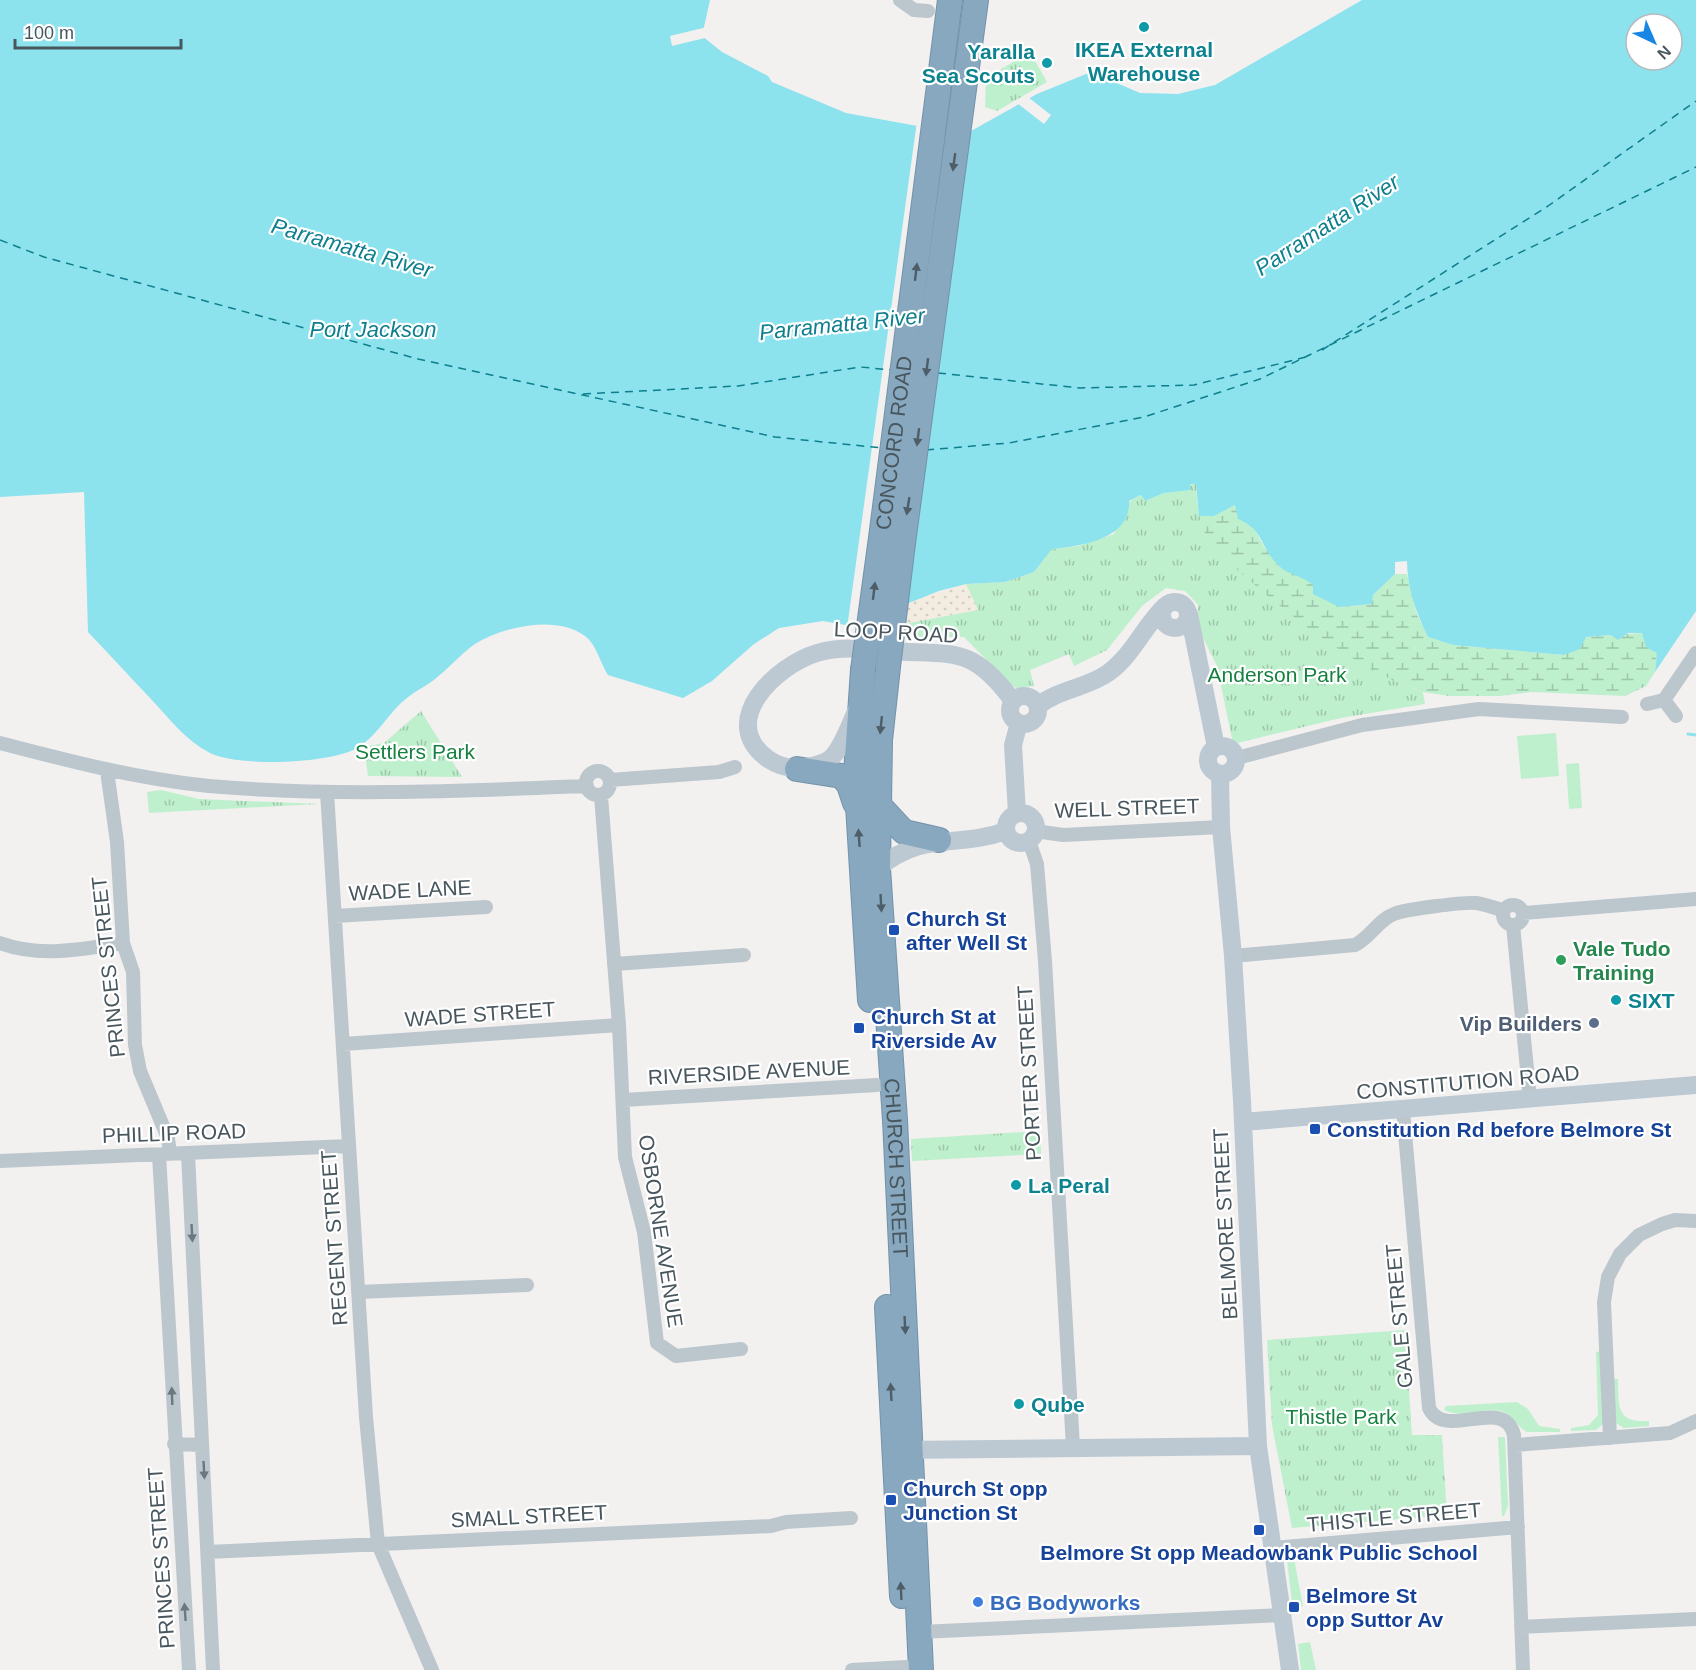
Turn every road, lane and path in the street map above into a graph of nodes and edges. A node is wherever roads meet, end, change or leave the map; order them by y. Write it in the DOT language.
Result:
graph roads {
  1 [pos="900,0"];
  2 [pos="976,0"];
  3 [pos="943,5"];
  4 [pos="1165,606"];
  5 [pos="1189,614"];
  6 [pos="1173,628"];
  7 [pos="1142,637"];
  8 [pos="1196,650"];
  9 [pos="1696,653"];
  10 [pos="888,667"];
  11 [pos="863,670"];
  12 [pos="1013,700"];
  13 [pos="1664,700"];
  14 [pos="1647,704"];
  15 [pos="859,705"];
  16 [pos="1038,705"];
  17 [pos="1676,716"];
  18 [pos="1622,717"];
  19 [pos="1019,723"];
  20 [pos="0,743"];
  21 [pos="1216,747"];
  22 [pos="1237,758"];
  23 [pos="735,767"];
  24 [pos="797,769"];
  25 [pos="107,771"];
  26 [pos="1220,774"];
  27 [pos="610,780"];
  28 [pos="587,786"];
  29 [pos="327,792"];
  30 [pos="601,796"];
  31 [pos="867,806"];
  32 [pos="1017,813"];
  33 [pos="1221,827"];
  34 [pos="1006,831"];
  35 [pos="1032,836"];
  36 [pos="939,840"];
  37 [pos="878,868"];
  38 [pos="1696,899"];
  39 [pos="486,907"];
  40 [pos="1503,910"];
  41 [pos="1523,913"];
  42 [pos="335,916"];
  43 [pos="1513,925"];
  44 [pos="123,943"];
  45 [pos="0,944"];
  46 [pos="744,955"];
  47 [pos="1233,956"];
  48 [pos="614,964"];
  49 [pos="619,1025"];
  50 [pos="343,1044"];
  51 [pos="877,1085"];
  52 [pos="1696,1085"];
  53 [pos="623,1100"];
  54 [pos="1530,1100"];
  55 [pos="1403,1110"];
  56 [pos="1243,1122"];
  57 [pos="349,1146"];
  58 [pos="188,1154"];
  59 [pos="164,1155"];
  60 [pos="0,1161"];
  61 [pos="191,1208"];
  62 [pos="164,1210"];
  63 [pos="1696,1221"];
  64 [pos="527,1285"];
  65 [pos="358,1292"];
  66 [pos="741,1349"];
  67 [pos="1696,1421"];
  68 [pos="1610,1438"];
  69 [pos="174,1444"];
  70 [pos="202,1445"];
  71 [pos="1515,1445"];
  72 [pos="1258,1446"];
  73 [pos="1074,1447"];
  74 [pos="903,1450"];
  75 [pos="851,1518"];
  76 [pos="1518,1527"];
  77 [pos="378,1544"];
  78 [pos="1273,1548"];
  79 [pos="208,1552"];
  80 [pos="1283,1615"];
  81 [pos="1696,1619"];
  82 [pos="1521,1627"];
  83 [pos="920,1632"];
  84 [pos="911,1669"];
  85 [pos="189,1670"];
  86 [pos="213,1670"];
  87 [pos="432,1670"];
  88 [pos="852,1670"];
  89 [pos="861,1670"];
  90 [pos="1290,1670"];
  91 [pos="1523,1670"];
  1 -- 3 [label="street"];
  2 -- 10 [label="highway, CONCORD ROAD, one-way, bridge"];
  11 -- 3 [label="highway, CONCORD ROAD, one-way, bridge"];
  4 -- 5 [label="main road"];
  4 -- 6 [label="main road"];
  4 -- 7 [label="main road"];
  5 -- 6 [label="main road"];
  5 -- 8 [label="main road"];
  6 -- 7 [label="main road"];
  6 -- 8 [label="main road"];
  7 -- 16 [label="main road"];
  8 -- 21 [label="main road"];
  9 -- 13 [label="street"];
  10 -- 31 [label="highway, CHURCH STREET, one-way"];
  11 -- 15 [label="highway, CHURCH STREET"];
  12 -- 16 [label="main road"];
  12 -- 19 [label="main road"];
  12 -- 24 [label="main road, LOOP ROAD"];
  13 -- 14 [label="street"];
  13 -- 17 [label="street"];
  15 -- 24 [label="main road"];
  15 -- 31 [label="highway, CHURCH STREET"];
  16 -- 19 [label="main road"];
  18 -- 22 [label="street"];
  19 -- 32 [label="main road"];
  20 -- 25 [label="street"];
  21 -- 22 [label="main road"];
  21 -- 26 [label="main road"];
  22 -- 26 [label="main road"];
  23 -- 27 [label="street"];
  24 -- 31 [label="highway"];
  25 -- 29 [label="street"];
  25 -- 44 [label="street, PRINCES STREET"];
  26 -- 33 [label="main road, BELMORE STREET"];
  27 -- 28 [label="street"];
  27 -- 30 [label="street"];
  28 -- 29 [label="street"];
  28 -- 30 [label="street"];
  29 -- 42 [label="street, REGENT STREET"];
  30 -- 48 [label="street, OSBORNE AVENUE"];
  31 -- 36 [label="highway"];
  31 -- 37 [label="highway, CHURCH STREET"];
  51 -- 31 [label="highway, CHURCH STREET, one-way"];
  32 -- 34 [label="main road"];
  32 -- 35 [label="main road"];
  33 -- 35 [label="street, WELL STREET"];
  33 -- 47 [label="main road, BELMORE STREET"];
  34 -- 35 [label="main road"];
  34 -- 36 [label="main road"];
  35 -- 73 [label="street, PORTER STREET"];
  36 -- 37 [label="main road"];
  37 -- 74 [label="highway, CHURCH STREET, one-way"];
  38 -- 41 [label="street"];
  39 -- 42 [label="street, WADE LANE"];
  40 -- 41 [label="street"];
  40 -- 43 [label="street"];
  40 -- 47 [label="street"];
  41 -- 43 [label="street"];
  42 -- 50 [label="street, REGENT STREET"];
  43 -- 54 [label="street"];
  44 -- 45 [label="street"];
  44 -- 59 [label="street, PRINCES STREET"];
  46 -- 48 [label="street"];
  47 -- 56 [label="main road, BELMORE STREET"];
  48 -- 49 [label="street, OSBORNE AVENUE"];
  49 -- 50 [label="street, WADE STREET"];
  49 -- 53 [label="street, OSBORNE AVENUE"];
  50 -- 57 [label="street, REGENT STREET"];
  51 -- 53 [label="street, RIVERSIDE AVENUE"];
  74 -- 51 [label="highway, CHURCH STREET, one-way"];
  52 -- 54 [label="main road, CONSTITUTION ROAD"];
  53 -- 66 [label="street, OSBORNE AVENUE"];
  54 -- 55 [label="main road, CONSTITUTION ROAD"];
  55 -- 56 [label="main road, CONSTITUTION ROAD"];
  55 -- 71 [label="street, GALE STREET"];
  56 -- 72 [label="main road, BELMORE STREET"];
  57 -- 58 [label="street, PHILLIP ROAD"];
  57 -- 65 [label="street, REGENT STREET"];
  58 -- 59 [label="street, PHILLIP ROAD"];
  58 -- 61 [label="street"];
  59 -- 60 [label="street, PHILLIP ROAD"];
  59 -- 62 [label="street, PRINCES STREET"];
  61 -- 62 [label="street"];
  61 -- 70 [label="street, one-way"];
  69 -- 62 [label="street, PRINCES STREET, one-way"];
  63 -- 68 [label="street"];
  64 -- 65 [label="street"];
  65 -- 77 [label="street, REGENT STREET"];
  67 -- 68 [label="street"];
  68 -- 71 [label="street"];
  69 -- 70 [label="street, PRINCES STREET"];
  85 -- 69 [label="street, PRINCES STREET, one-way"];
  70 -- 79 [label="street, one-way"];
  71 -- 76 [label="street"];
  72 -- 73 [label="main road"];
  72 -- 78 [label="main road, BELMORE STREET"];
  73 -- 74 [label="main road"];
  74 -- 83 [label="highway, CHURCH STREET"];
  84 -- 74 [label="highway, CHURCH STREET, one-way"];
  75 -- 77 [label="street, SMALL STREET"];
  76 -- 78 [label="street, THISTLE STREET"];
  76 -- 82 [label="street"];
  77 -- 79 [label="street, SMALL STREET"];
  77 -- 87 [label="street, REGENT STREET"];
  78 -- 80 [label="main road, BELMORE STREET"];
  79 -- 86 [label="street"];
  80 -- 83 [label="street"];
  80 -- 90 [label="main road, BELMORE STREET"];
  81 -- 82 [label="street"];
  82 -- 91 [label="street"];
  83 -- 84 [label="highway, CHURCH STREET"];
  84 -- 89 [label="street"];
  88 -- 89 [label="street"];
}
